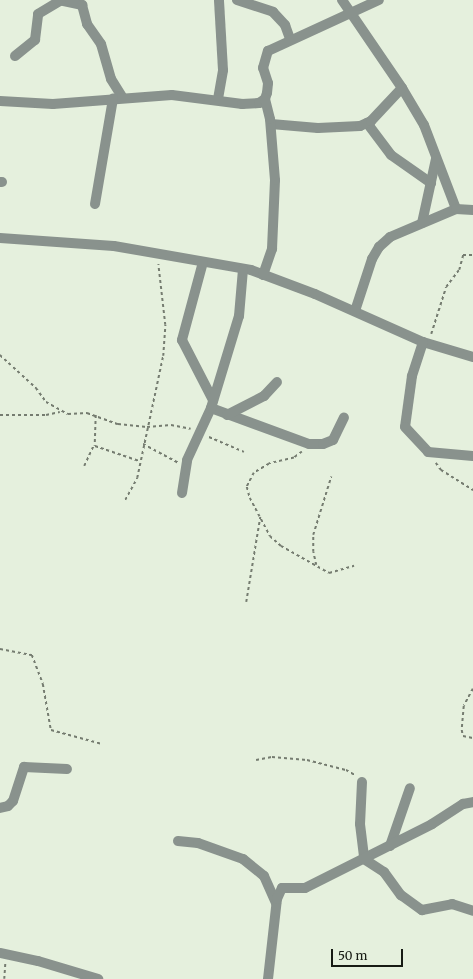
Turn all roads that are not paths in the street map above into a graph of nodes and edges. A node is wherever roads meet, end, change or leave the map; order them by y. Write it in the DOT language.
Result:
graph roads {
  1 [pos="219,0"];
  2 [pos="237,0"];
  3 [pos="342,0"];
  4 [pos="379,0"];
  5 [pos="59,1"];
  6 [pos="352,13"];
  7 [pos="290,39"];
  8 [pos="14,56"];
  9 [pos="402,88"];
  10 [pos="118,99"];
  11 [pos="218,99"];
  12 [pos="265,99"];
  13 [pos="0,101"];
  14 [pos="367,123"];
  15 [pos="271,124"];
  16 [pos="436,158"];
  17 [pos="431,183"];
  18 [pos="95,204"];
  19 [pos="456,209"];
  20 [pos="473,210"];
  21 [pos="422,223"];
  22 [pos="0,238"];
  23 [pos="203,262"];
  24 [pos="243,269"];
  25 [pos="263,274"];
  26 [pos="355,311"];
  27 [pos="425,342"];
  28 [pos="473,357"];
  29 [pos="277,382"];
  30 [pos="212,404"];
  31 [pos="228,414"];
  32 [pos="344,416"];
  33 [pos="473,456"];
  34 [pos="182,493"];
  35 [pos="67,769"];
  36 [pos="362,782"];
  37 [pos="410,788"];
  38 [pos="473,802"];
  39 [pos="0,808"];
  40 [pos="178,841"];
  41 [pos="390,846"];
  42 [pos="364,858"];
  43 [pos="276,903"];
  44 [pos="473,911"];
  45 [pos="3,954"];
  46 [pos="98,979"];
  47 [pos="268,979"];
  1 -- 11 [label="street"];
  2 -- 7 [label="street"];
  3 -- 6 [label="street"];
  4 -- 6 [label="street"];
  5 -- 8 [label="street"];
  5 -- 10 [label="street"];
  6 -- 7 [label="street"];
  6 -- 9 [label="street"];
  7 -- 12 [label="street"];
  9 -- 14 [label="street"];
  9 -- 16 [label="street"];
  10 -- 11 [label="street"];
  10 -- 13 [label="street"];
  10 -- 18 [label="street"];
  11 -- 12 [label="street"];
  12 -- 15 [label="street"];
  14 -- 15 [label="street"];
  14 -- 17 [label="street"];
  15 -- 25 [label="street"];
  16 -- 17 [label="street"];
  16 -- 19 [label="street"];
  17 -- 21 [label="street"];
  19 -- 20 [label="street"];
  19 -- 21 [label="street"];
  21 -- 26 [label="street"];
  22 -- 23 [label="street"];
  23 -- 24 [label="street"];
  23 -- 30 [label="street"];
  24 -- 25 [label="street"];
  24 -- 30 [label="street"];
  25 -- 26 [label="street"];
  26 -- 27 [label="street"];
  27 -- 28 [label="street"];
  27 -- 33 [label="street"];
  29 -- 31 [label="street"];
  30 -- 31 [label="street"];
  30 -- 34 [label="street"];
  31 -- 32 [label="street"];
  35 -- 39 [label="street"];
  36 -- 42 [label="street"];
  37 -- 41 [label="street"];
  38 -- 41 [label="street"];
  40 -- 43 [label="street"];
  41 -- 42 [label="street"];
  42 -- 43 [label="street"];
  42 -- 44 [label="street"];
  43 -- 47 [label="street"];
  45 -- 46 [label="street"];
}
